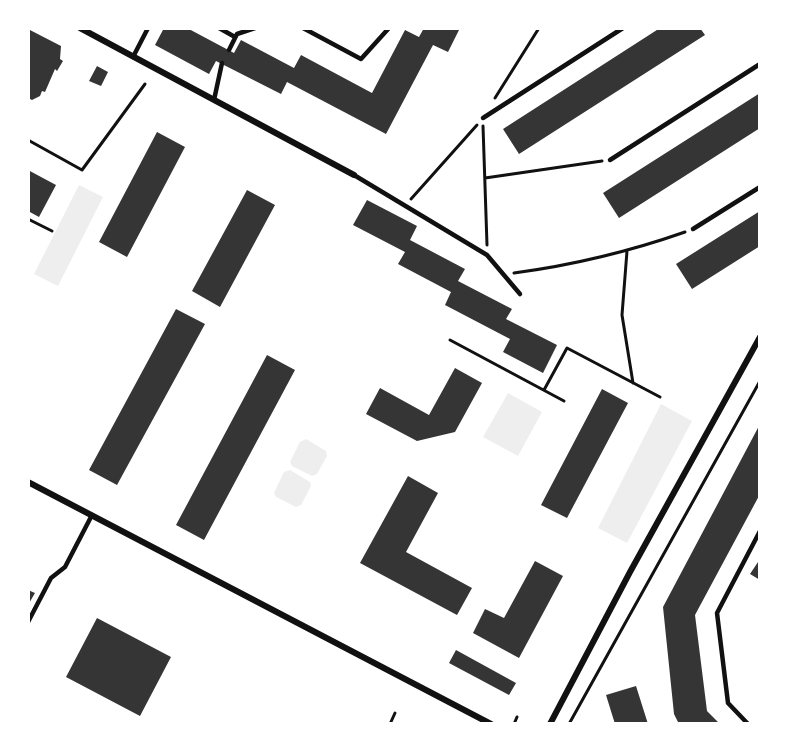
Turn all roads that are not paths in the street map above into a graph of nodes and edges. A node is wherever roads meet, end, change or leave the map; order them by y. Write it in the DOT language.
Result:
graph roads {
  1 [pos="80,28"];
  2 [pos="148,28"];
  3 [pos="219,28"];
  4 [pos="255,28"];
  5 [pos="303,28"];
  6 [pos="389,28"];
  7 [pos="623,28"];
  8 [pos="235,37"];
  9 [pos="229,50"];
  10 [pos="133,57"];
  11 [pos="222,63"];
  12 [pos="759,64"];
  13 [pos="214,100"];
  14 [pos="483,118"];
  15 [pos="610,160"];
  16 [pos="354,175"];
  17 [pos="759,187"];
  18 [pos="693,229"];
  19 [pos="520,294"];
  20 [pos="759,337"];
  21 [pos="28,482"];
  22 [pos="92,515"];
  23 [pos="759,531"];
  24 [pos="28,622"];
  25 [pos="491,723"];
  26 [pos="550,723"];
  27 [pos="748,723"];
  1 -- 10 [label="street"];
  2 -- 10 [label="lane"];
  3 -- 8 [label="lane"];
  4 -- 8 [label="lane"];
  5 -- 6 [label="lane"];
  7 -- 14 [label="lane"];
  8 -- 9 [label="lane"];
  10 -- 13 [label="street"];
  11 -- 13 [label="lane"];
  12 -- 15 [label="lane"];
  13 -- 16 [label="street"];
  16 -- 19 [label="lane"];
  17 -- 18 [label="lane"];
  20 -- 26 [label="street"];
  21 -- 22 [label="street"];
  22 -- 24 [label="lane"];
  22 -- 25 [label="street"];
  23 -- 27 [label="lane"];
}
